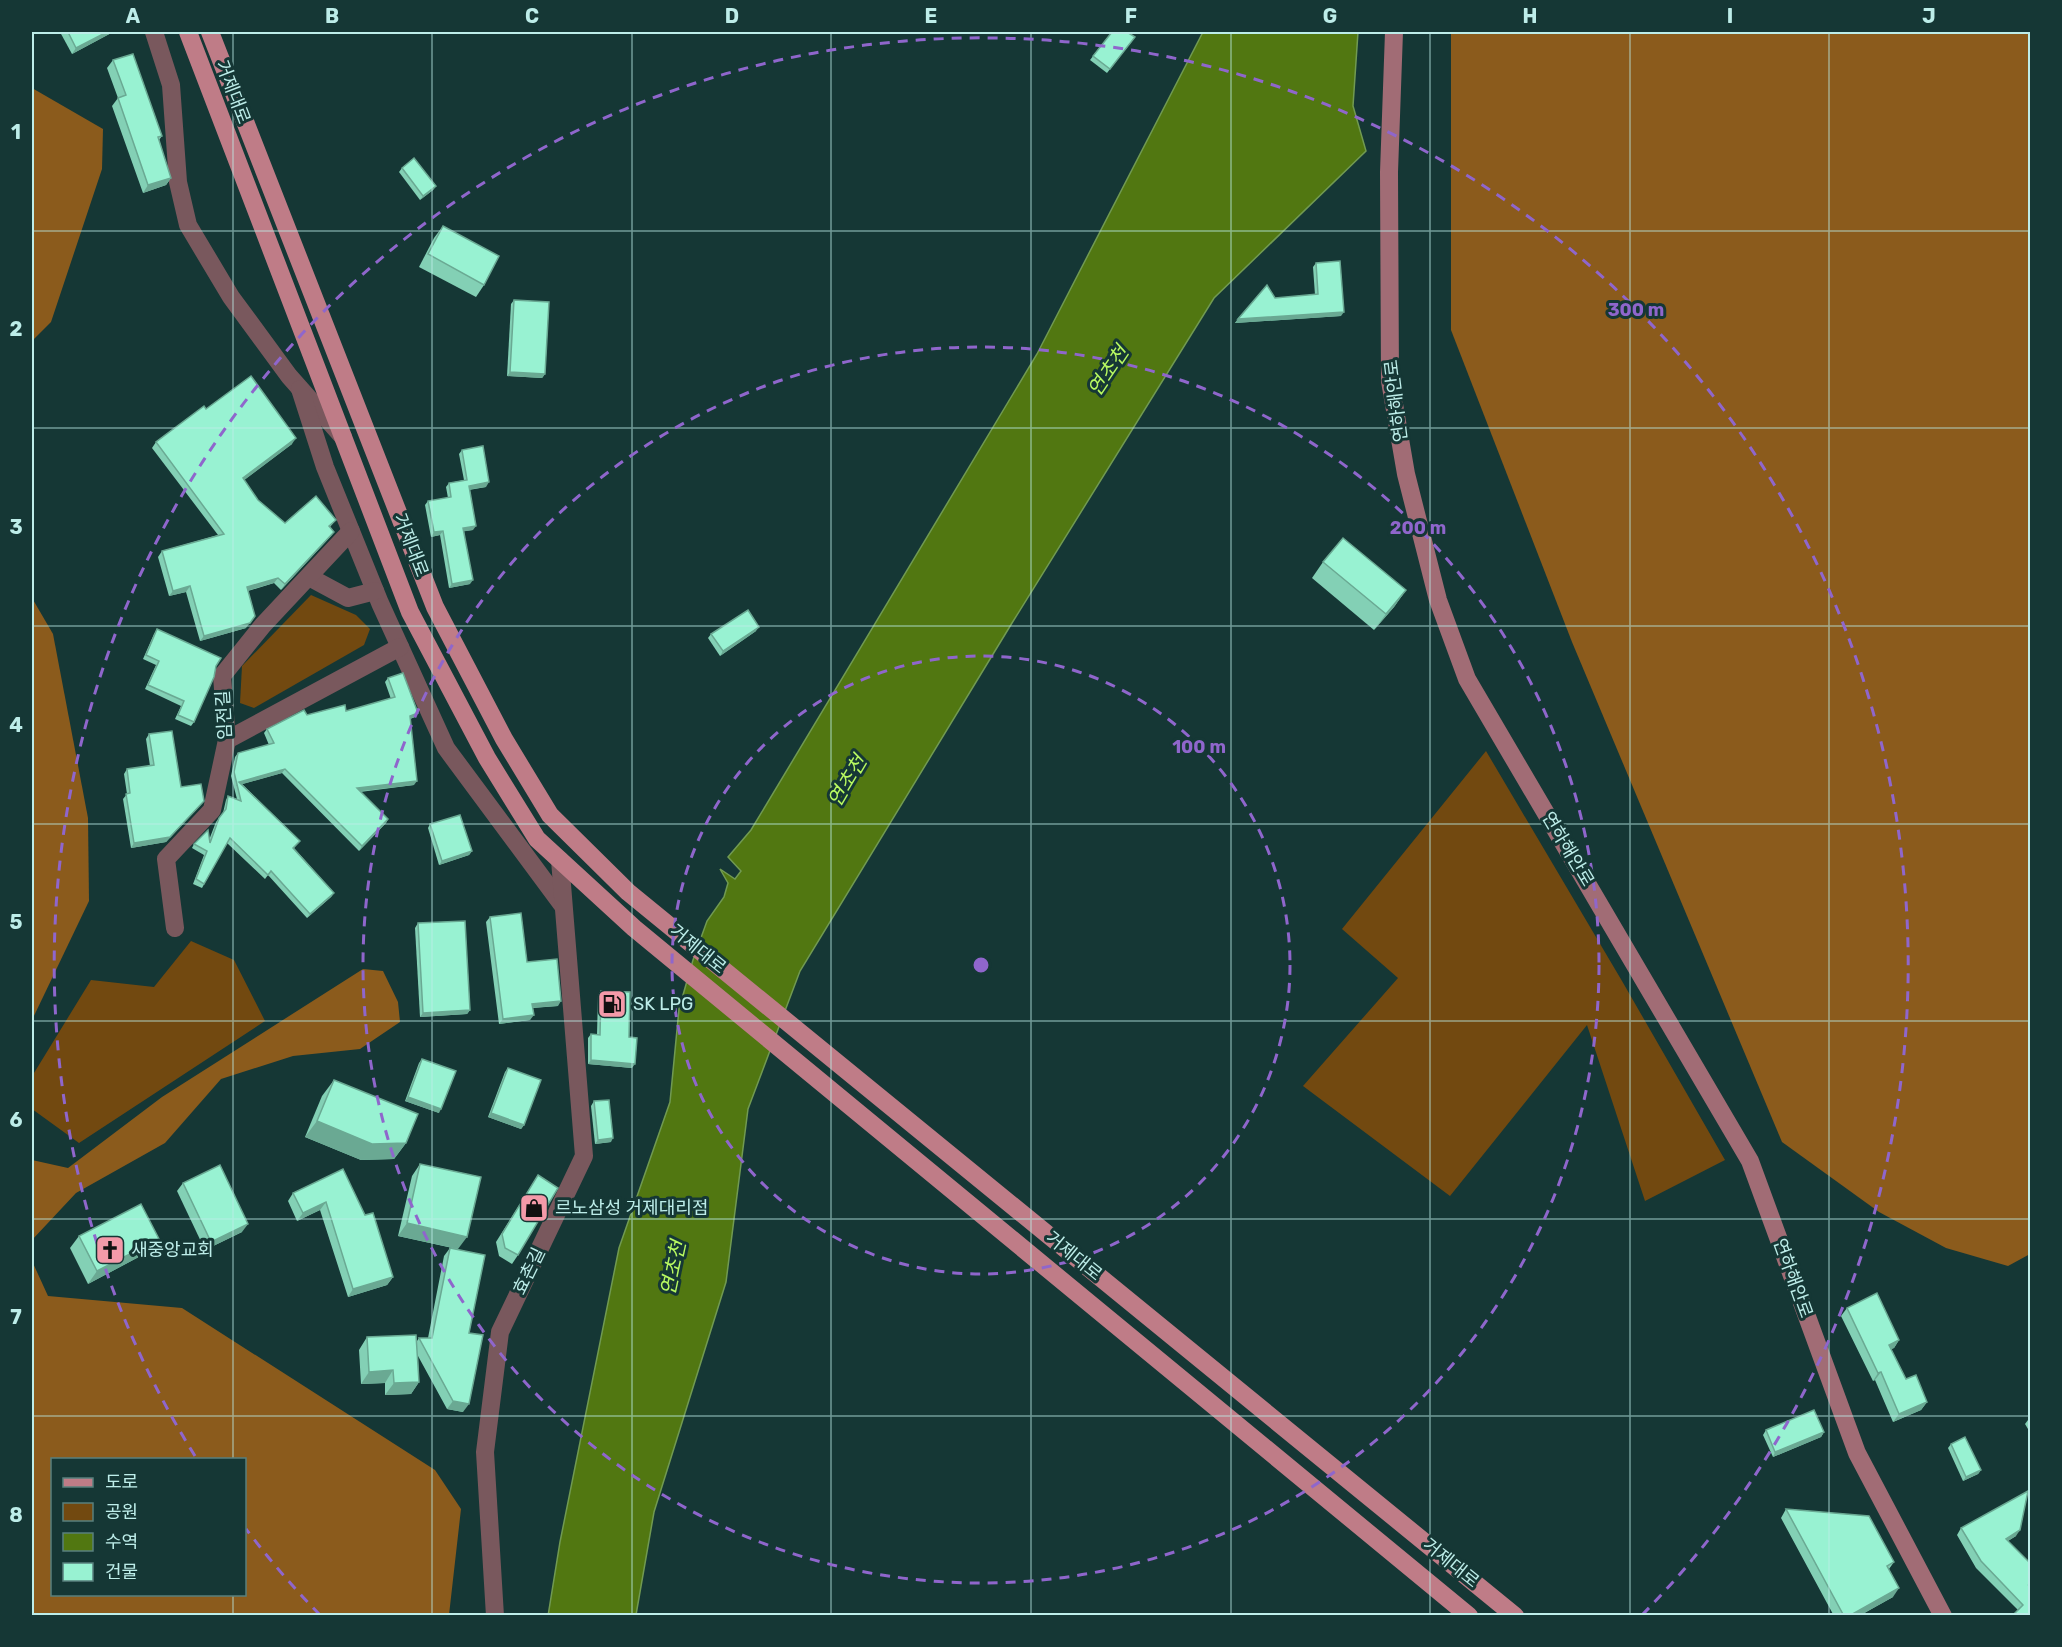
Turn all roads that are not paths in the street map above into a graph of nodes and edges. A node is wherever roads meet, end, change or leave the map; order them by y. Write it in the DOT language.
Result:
graph roads {
  1 [pos="154,32"];
  2 [pos="188,32"];
  3 [pos="210,32"];
  4 [pos="1394,32"];
  5 [pos="300,388"];
  6 [pos="346,441"];
  7 [pos="351,531"];
  8 [pos="309,576"];
  9 [pos="375,591"];
  10 [pos="400,646"];
  11 [pos="227,740"];
  12 [pos="560,860"];
  13 [pos="564,908"];
  14 [pos="175,928"];
  15 [pos="495,1616"];
  16 [pos="1469,1616"];
  17 [pos="1515,1616"];
  18 [pos="1943,1616"];
  1 -- 5 [label="street"];
  2 -- 6 [label="main road, 거제대로"];
  3 -- 17 [label="main road, 거제대로"];
  4 -- 18 [label="street, 연하해안로"];
  5 -- 6 [label="street"];
  5 -- 7 [label="street"];
  6 -- 12 [label="main road, 거제대로"];
  7 -- 8 [label="street, 임전길"];
  7 -- 9 [label="street"];
  8 -- 9 [label="street"];
  8 -- 11 [label="street, 임전길"];
  9 -- 10 [label="street"];
  10 -- 11 [label="street"];
  10 -- 13 [label="street"];
  11 -- 14 [label="street, 임전길"];
  12 -- 13 [label="street, 효촌길"];
  12 -- 16 [label="main road, 거제대로"];
  13 -- 15 [label="street, 효촌길"];
}
